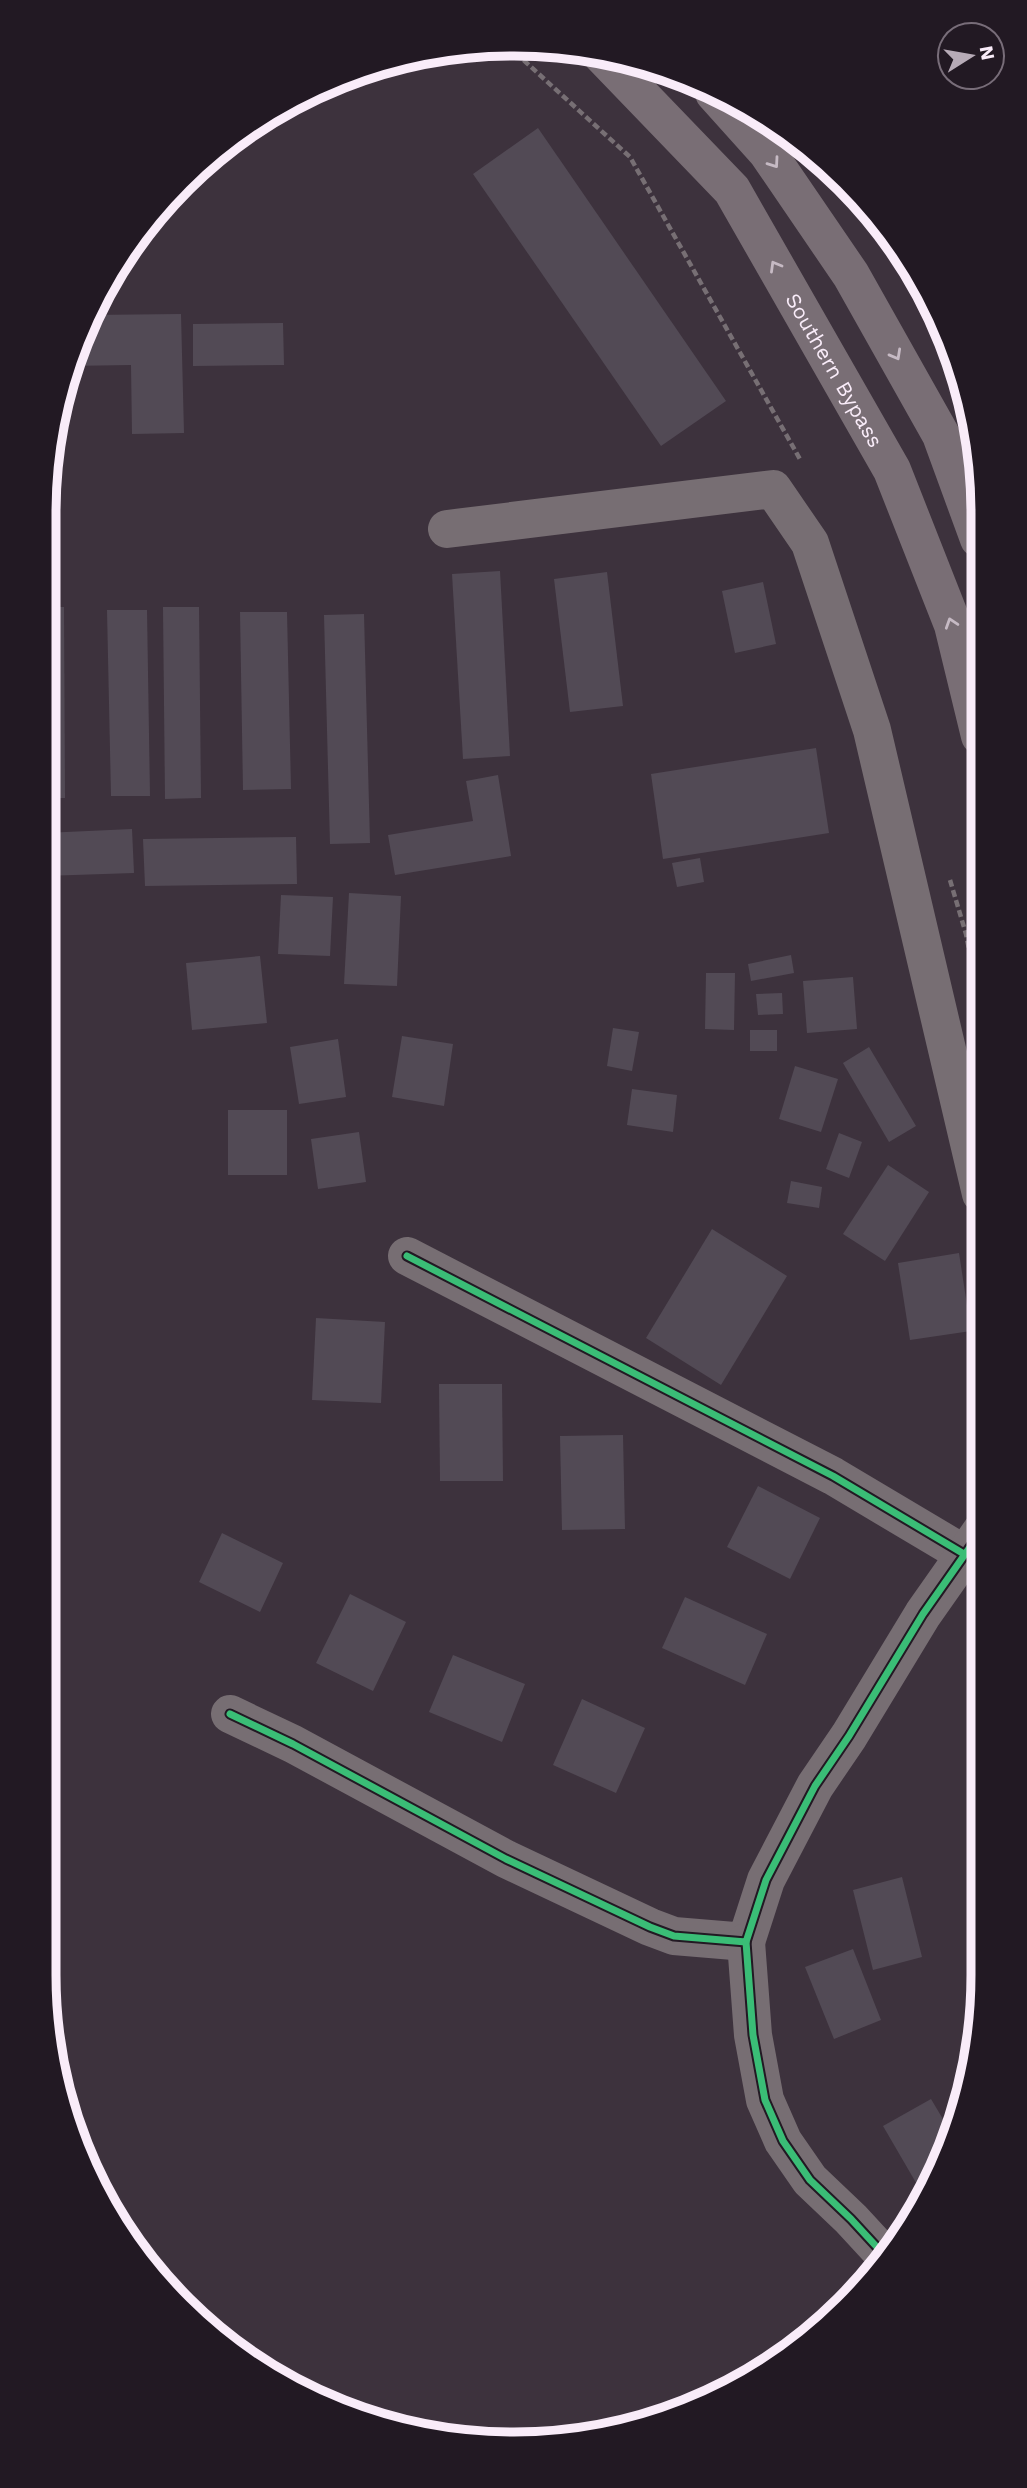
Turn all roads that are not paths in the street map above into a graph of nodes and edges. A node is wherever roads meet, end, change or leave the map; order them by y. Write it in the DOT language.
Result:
graph roads {
  1 [pos="614,68"];
  2 [pos="728,109"];
  3 [pos="971,517"];
  4 [pos="447,529"];
  5 [pos="971,699"];
  6 [pos="971,1151"];
  7 [pos="407,1256"];
  8 [pos="971,1541"];
  9 [pos="971,1545"];
  10 [pos="230,1714"];
  11 [pos="746,1942"];
  12 [pos="879,2249"];
  5 -- 1 [label="main road, Southern Bypass, one-way"];
  2 -- 3 [label="main road, one-way"];
  4 -- 6 [label="street"];
  7 -- 8 [label="street"];
  9 -- 11 [label="street"];
  10 -- 11 [label="street"];
  11 -- 12 [label="street"];
}
